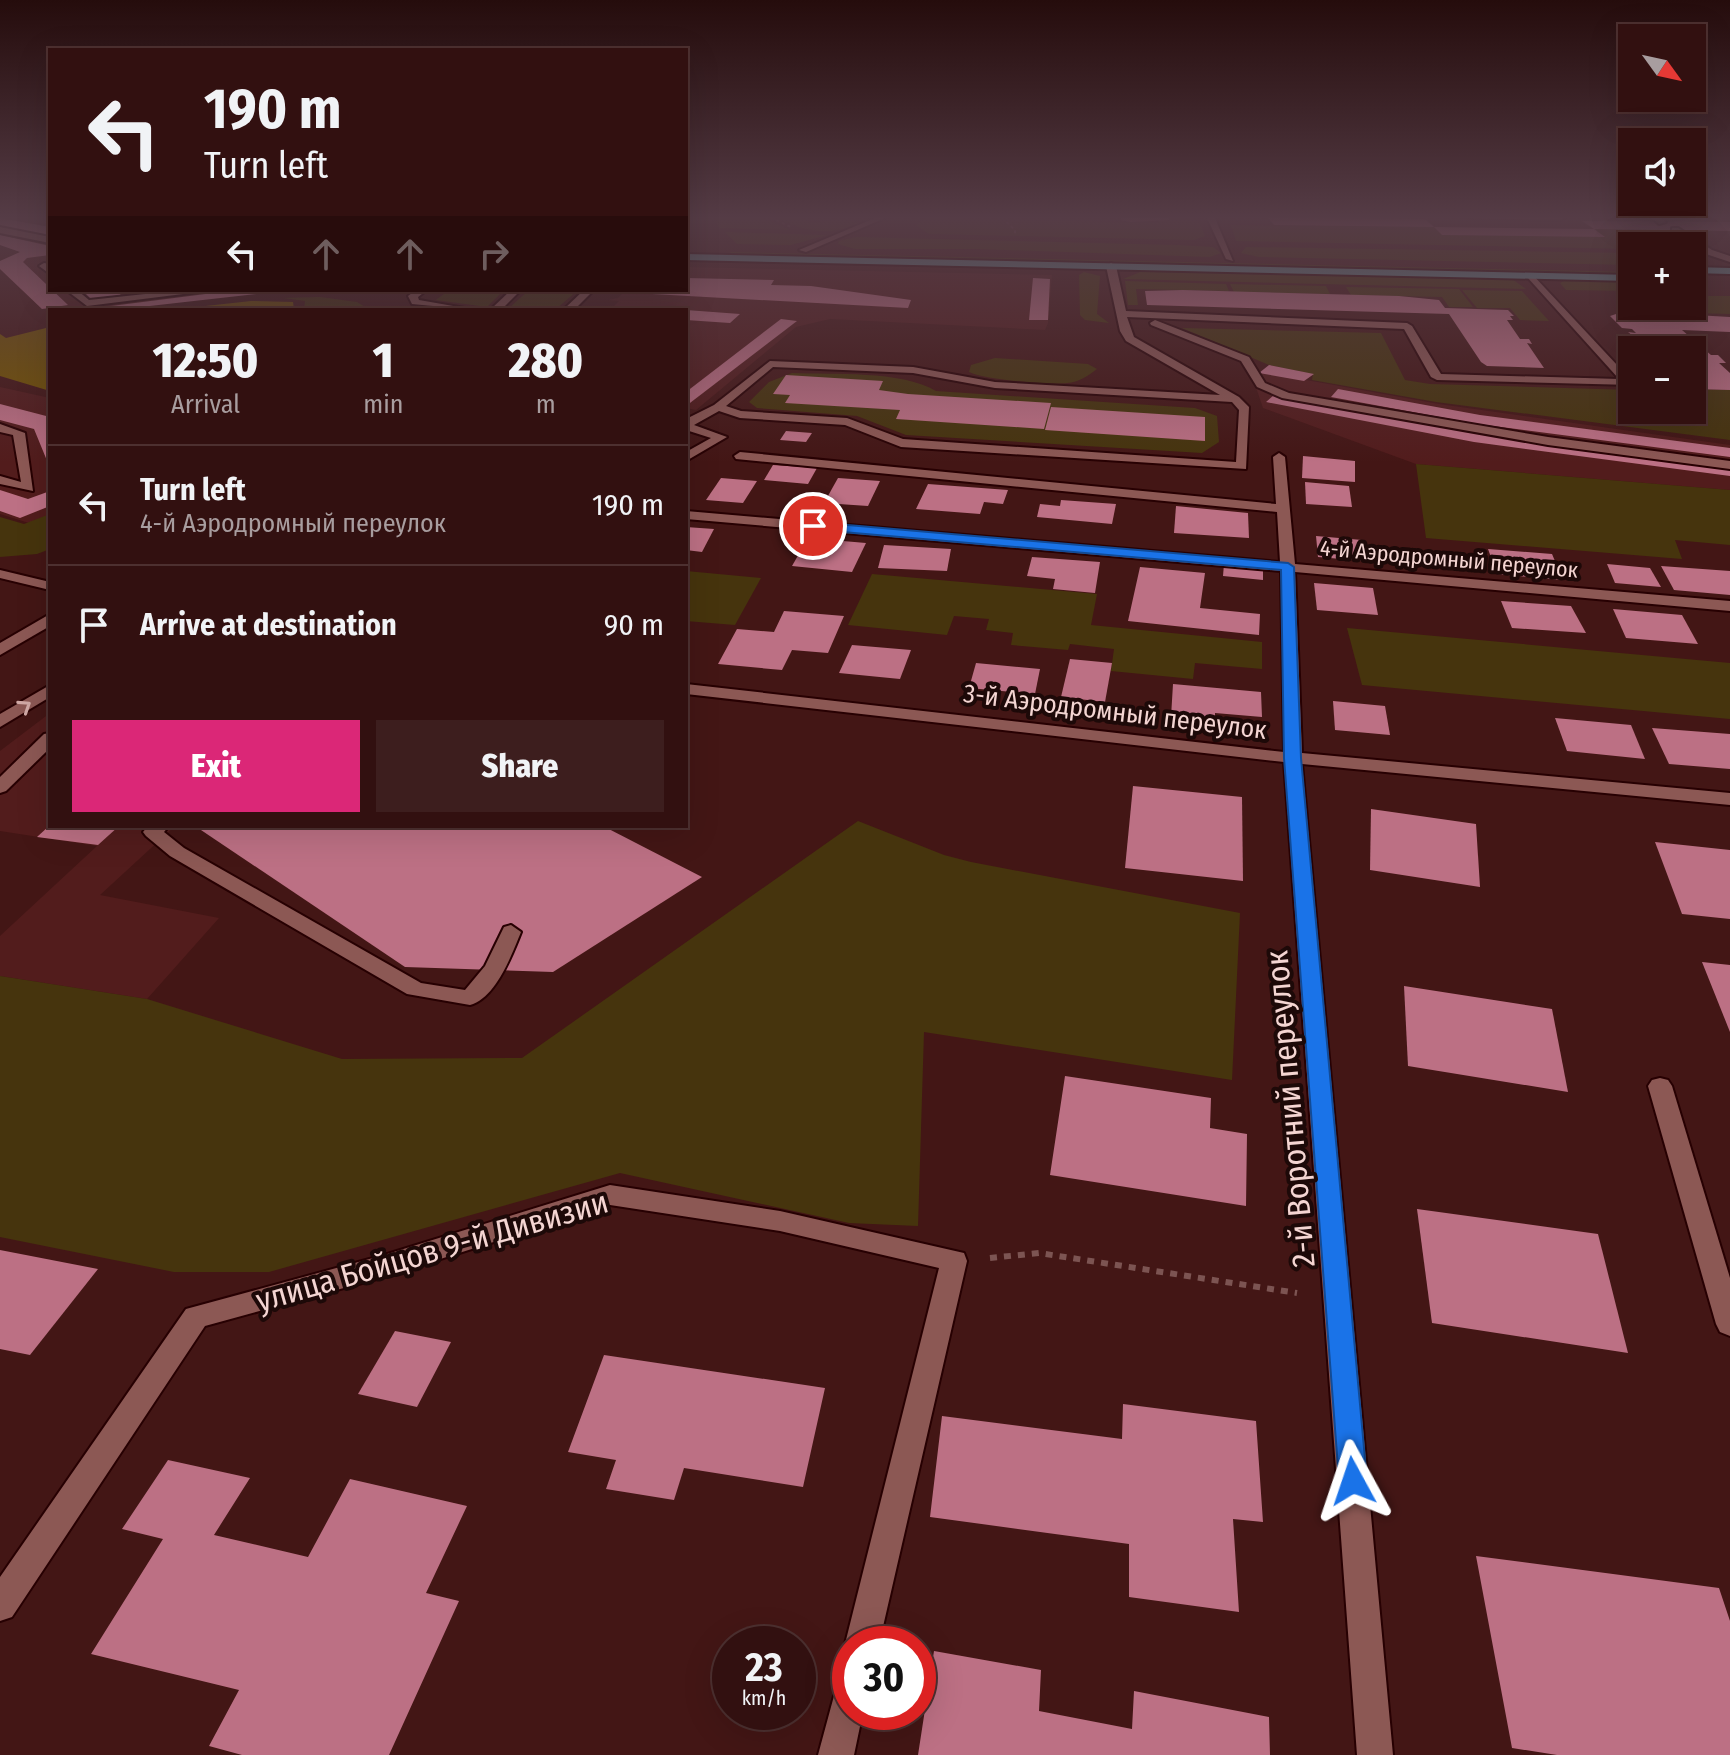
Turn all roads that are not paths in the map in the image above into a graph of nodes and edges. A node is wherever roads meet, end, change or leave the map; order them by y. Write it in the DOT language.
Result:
graph roads {
  1 [pos="83,300"];
  2 [pos="117,300"];
  3 [pos="414,300"];
  4 [pos="1119,300"];
  5 [pos="1553,300"];
  6 [pos="457,308"];
  7 [pos="1123,314"];
  8 [pos="1140,317"];
  9 [pos="1235,399"];
  10 [pos="718,407"];
  11 [pos="688,424"];
  12 [pos="688,426"];
  13 [pos="0,428"];
  14 [pos="688,456"];
  15 [pos="740,456"];
  16 [pos="1279,457"];
  17 [pos="1730,465"];
  18 [pos="0,480"];
  19 [pos="1281,508"];
  20 [pos="688,515"];
  21 [pos="1288,567"];
  22 [pos="0,574"];
  23 [pos="48,586"];
  24 [pos="1730,606"];
  25 [pos="48,620"];
  26 [pos="0,650"];
  27 [pos="688,689"];
  28 [pos="48,691"];
  29 [pos="0,722"];
  30 [pos="48,740"];
  31 [pos="1293,758"];
  32 [pos="0,787"];
  33 [pos="1730,799"];
  34 [pos="157,828"];
  35 [pos="511,932"];
  36 [pos="1660,1086"];
  37 [pos="1730,1324"];
  38 [pos="0,1605"];
  39 [pos="866,1626"];
  40 [pos="842,1730"];
  41 [pos="836,1755"];
  42 [pos="1375,1755"];
  1 -- 2 [label="street"];
  3 -- 6 [label="street"];
  4 -- 7 [label="street"];
  5 -- 8 [label="street"];
  7 -- 8 [label="street"];
  7 -- 9 [label="street"];
  8 -- 17 [label="street"];
  9 -- 10 [label="street"];
  9 -- 10 [label="street"];
  10 -- 11 [label="street"];
  12 -- 14 [label="street"];
  13 -- 18 [label="street"];
  15 -- 19 [label="street"];
  16 -- 19 [label="street, 2-й Воротний переулок"];
  19 -- 21 [label="street, 2-й Воротний переулок"];
  20 -- 21 [label="street, 4-й Аэродромный переулок"];
  21 -- 24 [label="street, 4-й Аэродромный переулок"];
  21 -- 31 [label="street, 2-й Воротний переулок"];
  22 -- 23 [label="street"];
  25 -- 26 [label="street"];
  27 -- 31 [label="street, 3-й Аэродромный переулок"];
  29 -- 28 [label="street, one-way"];
  30 -- 32 [label="street"];
  31 -- 33 [label="street, 3-й Аэродромный переулок"];
  31 -- 42 [label="street, 2-й Воротний переулок"];
  34 -- 35 [label="street"];
  36 -- 37 [label="street"];
  38 -- 39 [label="street, улица Бойцов 9-й Дивизии"];
  40 -- 41 [label="street"];
}
